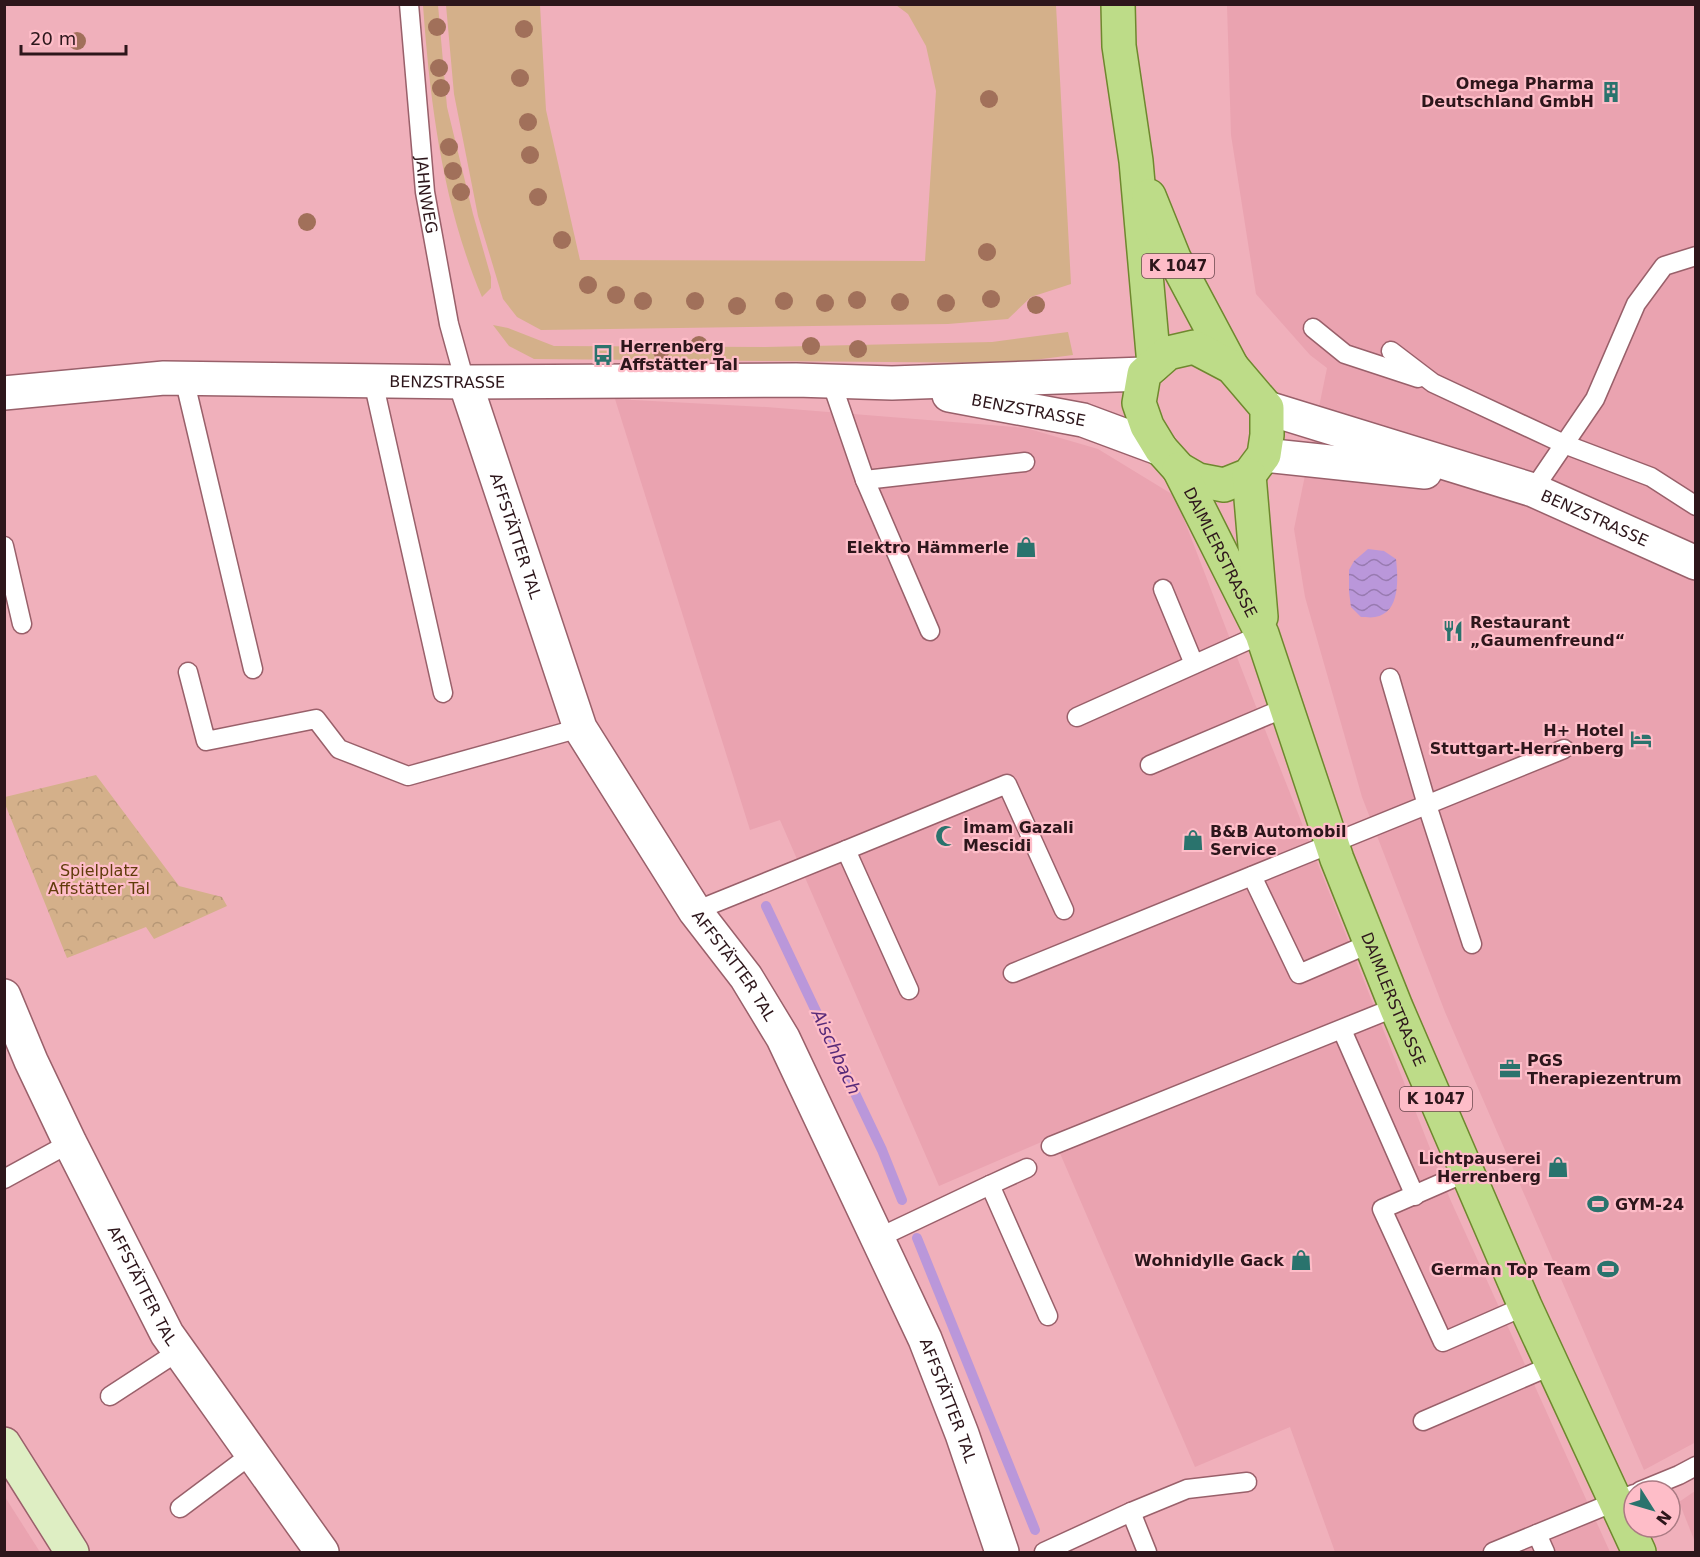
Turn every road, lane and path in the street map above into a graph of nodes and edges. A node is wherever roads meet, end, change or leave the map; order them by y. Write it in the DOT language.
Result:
graph roads {
  1 [pos="409,4"];
  2 [pos="1118,4"];
  3 [pos="1136,161"];
  4 [pos="1695,256"];
  5 [pos="1313,328"];
  6 [pos="1392,351"];
  7 [pos="1232,367"];
  8 [pos="1149,370"];
  9 [pos="184,378"];
  10 [pos="373,381"];
  11 [pos="831,381"];
  12 [pos="465,382"];
  13 [pos="1433,383"];
  14 [pos="892,384"];
  15 [pos="4,393"];
  16 [pos="1267,408"];
  17 [pos="1564,444"];
  18 [pos="1170,459"];
  19 [pos="1025,462"];
  20 [pos="1257,465"];
  21 [pos="1492,479"];
  22 [pos="865,480"];
  23 [pos="1533,490"];
  24 [pos="1695,506"];
  25 [pos="4,546"];
  26 [pos="1695,563"];
  27 [pos="1163,589"];
  28 [pos="22,624"];
  29 [pos="930,631"];
  30 [pos="1262,634"];
  31 [pos="1194,664"];
  32 [pos="253,669"];
  33 [pos="189,672"];
  34 [pos="1390,678"];
  35 [pos="443,693"];
  36 [pos="1287,707"];
  37 [pos="1077,717"];
  38 [pos="579,728"];
  39 [pos="1564,749"];
  40 [pos="1150,765"];
  41 [pos="1426,804"];
  42 [pos="1332,843"];
  43 [pos="846,850"];
  44 [pos="1252,876"];
  45 [pos="1064,909"];
  46 [pos="695,911"];
  47 [pos="1371,943"];
  48 [pos="1473,944"];
  49 [pos="1012,973"];
  50 [pos="909,990"];
  51 [pos="4,996"];
  52 [pos="1396,1007"];
  53 [pos="1342,1030"];
  54 [pos="12,1036"];
  55 [pos="70,1143"];
  56 [pos="1052,1146"];
  57 [pos="1027,1168"];
  58 [pos="1467,1172"];
  59 [pos="4,1179"];
  60 [pos="990,1185"];
  61 [pos="1415,1196"];
  62 [pos="878,1238"];
  63 [pos="1525,1306"];
  64 [pos="1048,1316"];
  65 [pos="179,1351"];
  66 [pos="1553,1365"];
  67 [pos="110,1396"];
  68 [pos="1423,1421"];
  69 [pos="4,1444"];
  70 [pos="252,1454"];
  71 [pos="1695,1466"];
  72 [pos="1670,1479"];
  73 [pos="1247,1482"];
  74 [pos="1622,1482"];
  75 [pos="1622,1499"];
  76 [pos="180,1508"];
  77 [pos="1131,1512"];
  78 [pos="1537,1534"];
  79 [pos="72,1552"];
  80 [pos="322,1552"];
  81 [pos="1002,1552"];
  82 [pos="1044,1552"];
  83 [pos="1147,1552"];
  84 [pos="1493,1552"];
  85 [pos="1545,1552"];
  1 -- 12 [label="lane, JAHNWEG"];
  2 -- 3 [label="main road, K 1047"];
  3 -- 7 [label="main road, K 1047"];
  3 -- 8 [label="main road, K 1047"];
  4 -- 17 [label="lane"];
  5 -- 13 [label="lane"];
  6 -- 13 [label="lane"];
  7 -- 8 [label="main road"];
  7 -- 16 [label="main road"];
  8 -- 14 [label="street, BENZSTRASSE"];
  8 -- 18 [label="main road"];
  9 -- 10 [label="street, BENZSTRASSE"];
  9 -- 15 [label="street, BENZSTRASSE"];
  9 -- 32 [label="lane"];
  10 -- 12 [label="street, BENZSTRASSE"];
  10 -- 35 [label="lane"];
  11 -- 12 [label="street, BENZSTRASSE"];
  11 -- 14 [label="street, BENZSTRASSE"];
  11 -- 22 [label="lane"];
  12 -- 38 [label="street, AFFSTÄTTER TAL"];
  13 -- 17 [label="lane"];
  14 -- 18 [label="street, BENZSTRASSE"];
  16 -- 20 [label="main road"];
  16 -- 21 [label="street, BENZSTRASSE"];
  17 -- 23 [label="lane"];
  17 -- 24 [label="lane"];
  18 -- 20 [label="main road"];
  18 -- 30 [label="main road, DAIMLERSTRASSE / K 1047"];
  19 -- 22 [label="lane"];
  20 -- 21 [label="street, BENZSTRASSE"];
  20 -- 30 [label="main road, DAIMLERSTRASSE / K 1047"];
  21 -- 23 [label="street, BENZSTRASSE"];
  22 -- 29 [label="lane"];
  23 -- 26 [label="street, BENZSTRASSE"];
  25 -- 28 [label="lane"];
  27 -- 31 [label="lane"];
  30 -- 31 [label="lane"];
  30 -- 36 [label="main road, DAIMLERSTRASSE / K 1047"];
  31 -- 37 [label="lane"];
  33 -- 38 [label="lane"];
  34 -- 41 [label="lane"];
  36 -- 40 [label="lane"];
  36 -- 42 [label="main road, DAIMLERSTRASSE / K 1047"];
  38 -- 46 [label="street, AFFSTÄTTER TAL"];
  39 -- 41 [label="lane"];
  41 -- 42 [label="lane"];
  41 -- 48 [label="lane"];
  42 -- 44 [label="lane"];
  42 -- 47 [label="main road, DAIMLERSTRASSE / K 1047"];
  43 -- 45 [label="lane"];
  43 -- 46 [label="lane"];
  43 -- 50 [label="lane"];
  44 -- 47 [label="lane"];
  44 -- 49 [label="lane"];
  46 -- 62 [label="street, AFFSTÄTTER TAL"];
  47 -- 52 [label="main road, DAIMLERSTRASSE / K 1047"];
  51 -- 54 [label="street, AFFSTÄTTER TAL"];
  52 -- 53 [label="lane"];
  52 -- 58 [label="main road, DAIMLERSTRASSE / K 1047"];
  53 -- 56 [label="lane"];
  53 -- 61 [label="lane"];
  54 -- 55 [label="street, AFFSTÄTTER TAL"];
  55 -- 59 [label="lane"];
  55 -- 65 [label="street, AFFSTÄTTER TAL"];
  57 -- 60 [label="lane"];
  58 -- 61 [label="lane"];
  58 -- 63 [label="main road, DAIMLERSTRASSE / K 1047"];
  60 -- 62 [label="lane"];
  60 -- 64 [label="lane"];
  61 -- 63 [label="lane"];
  62 -- 81 [label="street, AFFSTÄTTER TAL"];
  63 -- 66 [label="main road, DAIMLERSTRASSE / K 1047"];
  65 -- 67 [label="lane"];
  65 -- 70 [label="street, AFFSTÄTTER TAL"];
  66 -- 68 [label="lane"];
  66 -- 74 [label="main road, DAIMLERSTRASSE / K 1047"];
  69 -- 79 [label="main road"];
  70 -- 76 [label="lane"];
  70 -- 80 [label="street, AFFSTÄTTER TAL"];
  71 -- 72 [label="lane"];
  73 -- 77 [label="lane"];
  75 -- 78 [label="lane"];
  77 -- 82 [label="lane"];
  77 -- 83 [label="lane"];
  78 -- 84 [label="lane"];
  78 -- 85 [label="lane"];
}
